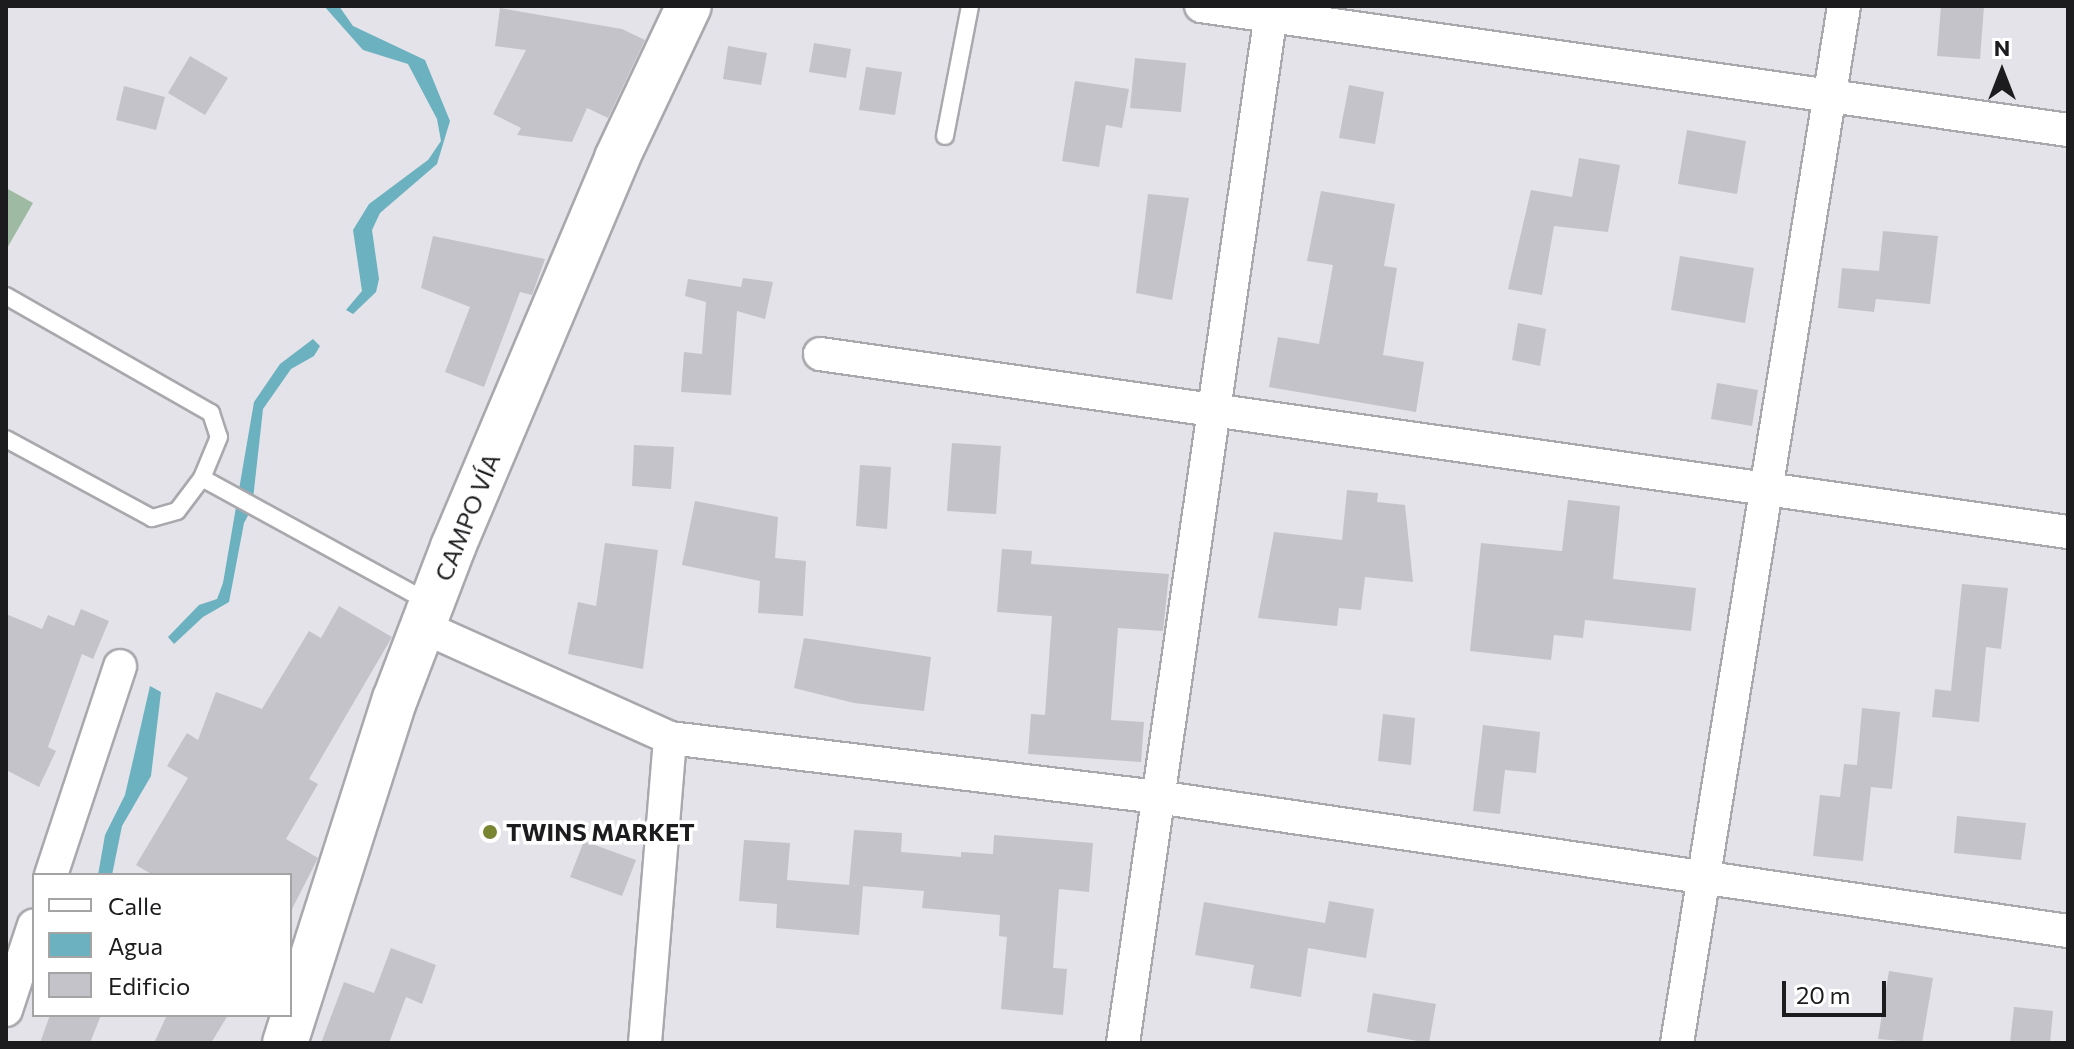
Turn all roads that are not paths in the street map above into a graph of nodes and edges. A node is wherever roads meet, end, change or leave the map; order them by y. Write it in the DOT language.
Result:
graph roads {
  1 [pos="689,6"];
  2 [pos="970,6"];
  3 [pos="1201,6"];
  4 [pos="1844,6"];
  5 [pos="1272,11"];
  6 [pos="1828,96"];
  7 [pos="2068,130"];
  8 [pos="945,136"];
  9 [pos="6,296"];
  10 [pos="820,354"];
  11 [pos="1214,410"];
  12 [pos="6,439"];
  13 [pos="202,478"];
  14 [pos="1765,489"];
  15 [pos="2068,532"];
  16 [pos="427,615"];
  17 [pos="120,666"];
  18 [pos="670,738"];
  19 [pos="1157,797"];
  20 [pos="52,873"];
  21 [pos="1703,878"];
  22 [pos="32,931"];
  23 [pos="2068,931"];
  24 [pos="6,1010"];
  25 [pos="285,1043"];
  26 [pos="645,1043"];
  27 [pos="1123,1043"];
  28 [pos="1677,1043"];
  1 -- 16 [label="street, CAMPO VÍA"];
  2 -- 8 [label="lane"];
  3 -- 5 [label="street"];
  4 -- 6 [label="street"];
  5 -- 6 [label="street"];
  5 -- 11 [label="street"];
  6 -- 7 [label="street"];
  6 -- 14 [label="street"];
  9 -- 13 [label="lane"];
  10 -- 11 [label="street"];
  11 -- 14 [label="street"];
  11 -- 19 [label="street"];
  12 -- 13 [label="lane"];
  13 -- 16 [label="lane"];
  14 -- 15 [label="street"];
  14 -- 21 [label="street"];
  16 -- 18 [label="street"];
  16 -- 25 [label="street, CAMPO VÍA"];
  17 -- 20 [label="street"];
  18 -- 19 [label="street"];
  18 -- 26 [label="street"];
  19 -- 21 [label="street"];
  19 -- 27 [label="street"];
  21 -- 23 [label="street"];
  21 -- 28 [label="street"];
  22 -- 24 [label="street"];
}
